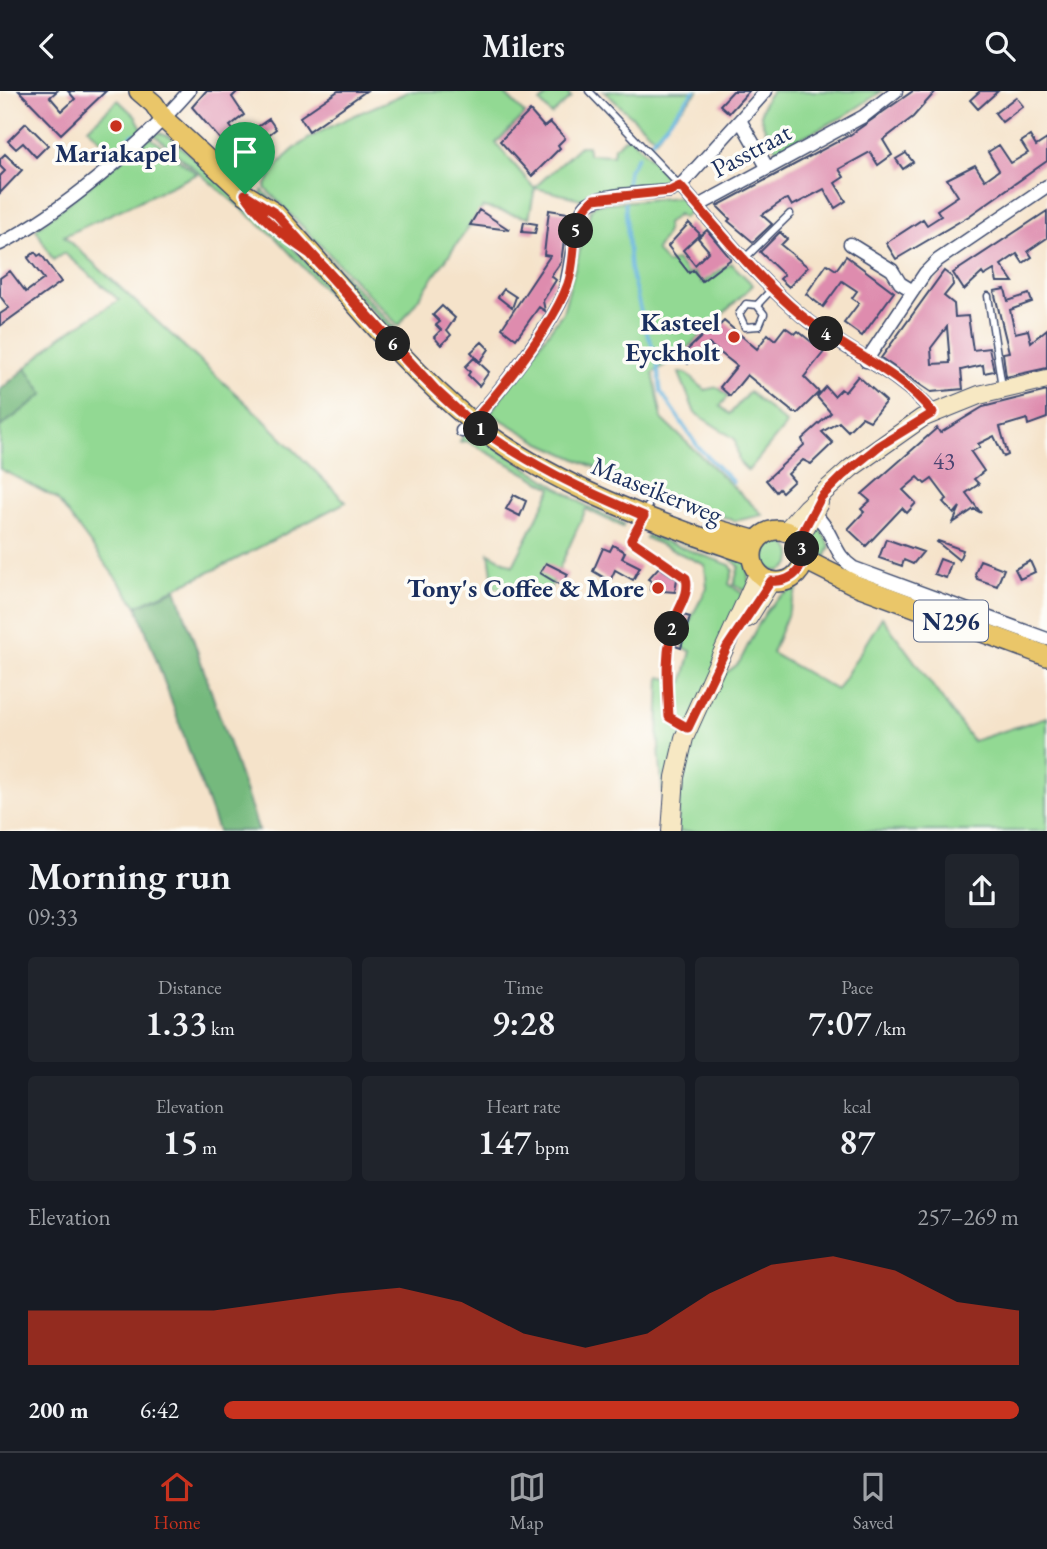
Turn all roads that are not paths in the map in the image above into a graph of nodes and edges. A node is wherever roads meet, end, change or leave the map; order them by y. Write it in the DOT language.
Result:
graph roads {
  1 [pos="125,91"];
  2 [pos="139,91"];
  3 [pos="189,91"];
  4 [pos="589,91"];
  5 [pos="766,91"];
  6 [pos="896,91"];
  7 [pos="164,119"];
  8 [pos="740,120"];
  9 [pos="767,167"];
  10 [pos="680,186"];
  11 [pos="1047,186"];
  12 [pos="698,206"];
  13 [pos="790,214"];
  14 [pos="20,234"];
  15 [pos="0,244"];
  16 [pos="850,244"];
  17 [pos="0,254"];
  18 [pos="744,259"];
  19 [pos="772,288"];
  20 [pos="913,291"];
  21 [pos="988,296"];
  22 [pos="758,305"];
  23 [pos="866,361"];
  24 [pos="1047,379"];
  25 [pos="1003,389"];
  26 [pos="933,413"];
  27 [pos="472,422"];
  28 [pos="814,506"];
  29 [pos="646,511"];
  30 [pos="796,551"];
  31 [pos="759,563"];
  32 [pos="1047,639"];
  33 [pos="1047,656"];
  34 [pos="688,728"];
  35 [pos="671,831"];
  1 -- 7 [label="main road, Maaseikerweg"];
  2 -- 7 [label="main road, Maaseikerweg"];
  3 -- 7 [label="street"];
  4 -- 10 [label="lane"];
  5 -- 8 [label="street"];
  6 -- 9 [label="street, Passtraat"];
  7 -- 14 [label="street"];
  7 -- 27 [label="main road, Maaseikerweg"];
  8 -- 9 [label="street"];
  8 -- 10 [label="street"];
  9 -- 12 [label="street, Passtraat"];
  10 -- 12 [label="street"];
  10 -- 27 [label="street"];
  11 -- 20 [label="street"];
  12 -- 18 [label="street"];
  13 -- 18 [label="lane"];
  14 -- 15 [label="street"];
  14 -- 17 [label="street"];
  16 -- 20 [label="street"];
  18 -- 19 [label="street"];
  19 -- 22 [label="lane"];
  19 -- 23 [label="street"];
  20 -- 23 [label="street"];
  21 -- 25 [label="lane"];
  22 -- 22 [label="lane"];
  23 -- 26 [label="street"];
  24 -- 25 [label="street"];
  25 -- 26 [label="street"];
  26 -- 28 [label="street"];
  27 -- 29 [label="main road, Maaseikerweg"];
  28 -- 30 [label="street"];
  28 -- 32 [label="street"];
  29 -- 31 [label="main road, Maaseikerweg"];
  29 -- 34 [label="lane"];
  30 -- 31 [label="main road"];
  30 -- 31 [label="main road"];
  30 -- 33 [label="main road, N296"];
  31 -- 34 [label="street"];
  34 -- 35 [label="street"];
}
